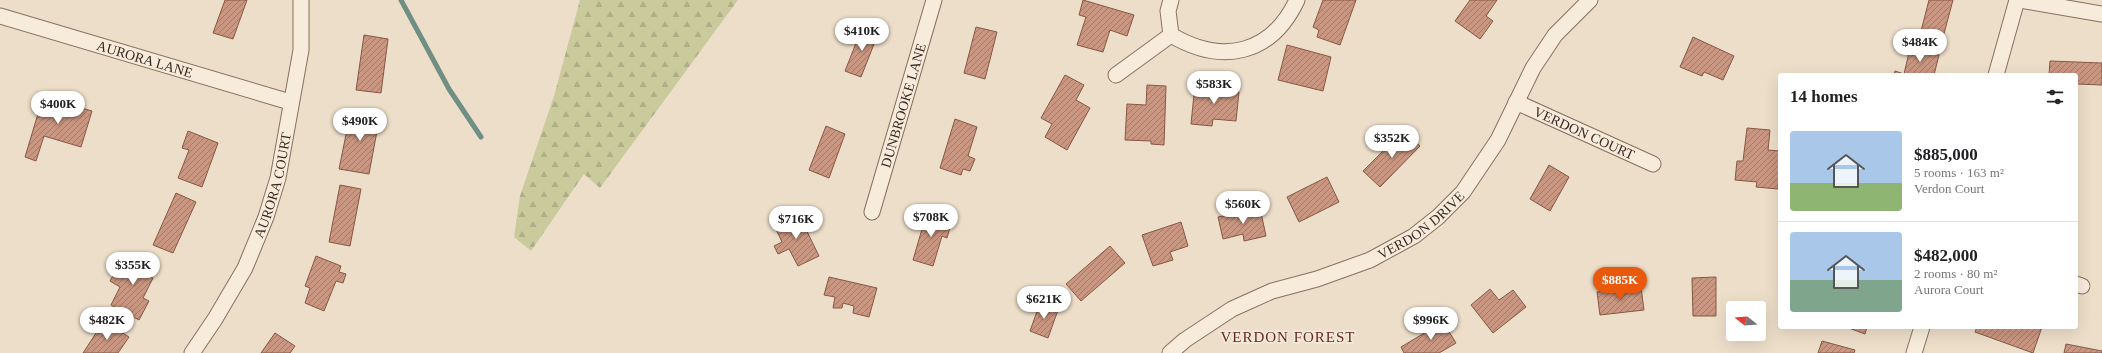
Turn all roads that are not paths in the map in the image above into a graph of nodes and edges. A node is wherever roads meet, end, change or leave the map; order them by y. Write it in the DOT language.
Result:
graph roads {
  1 [pos="301,0"];
  2 [pos="934,0"];
  3 [pos="1171,0"];
  4 [pos="1298,0"];
  5 [pos="1590,0"];
  6 [pos="2019,0"];
  7 [pos="2102,14"];
  8 [pos="0,16"];
  9 [pos="1171,35"];
  10 [pos="1997,73"];
  11 [pos="1116,75"];
  12 [pos="290,102"];
  13 [pos="1516,102"];
  14 [pos="1653,164"];
  15 [pos="872,212"];
  16 [pos="1921,329"];
  17 [pos="192,353"];
  18 [pos="1170,353"];
  19 [pos="1914,353"];
  1 -- 12 [label="street, AURORA COURT"];
  2 -- 15 [label="street, DUNBROOKE LANE"];
  3 -- 9 [label="street"];
  4 -- 9 [label="street"];
  5 -- 13 [label="street, VERDON DRIVE"];
  6 -- 7 [label="street"];
  6 -- 10 [label="street"];
  8 -- 12 [label="street, AURORA LANE"];
  9 -- 11 [label="street"];
  12 -- 17 [label="street, AURORA COURT"];
  13 -- 14 [label="street, VERDON COURT"];
  13 -- 18 [label="street, VERDON DRIVE"];
  16 -- 19 [label="street"];
}
